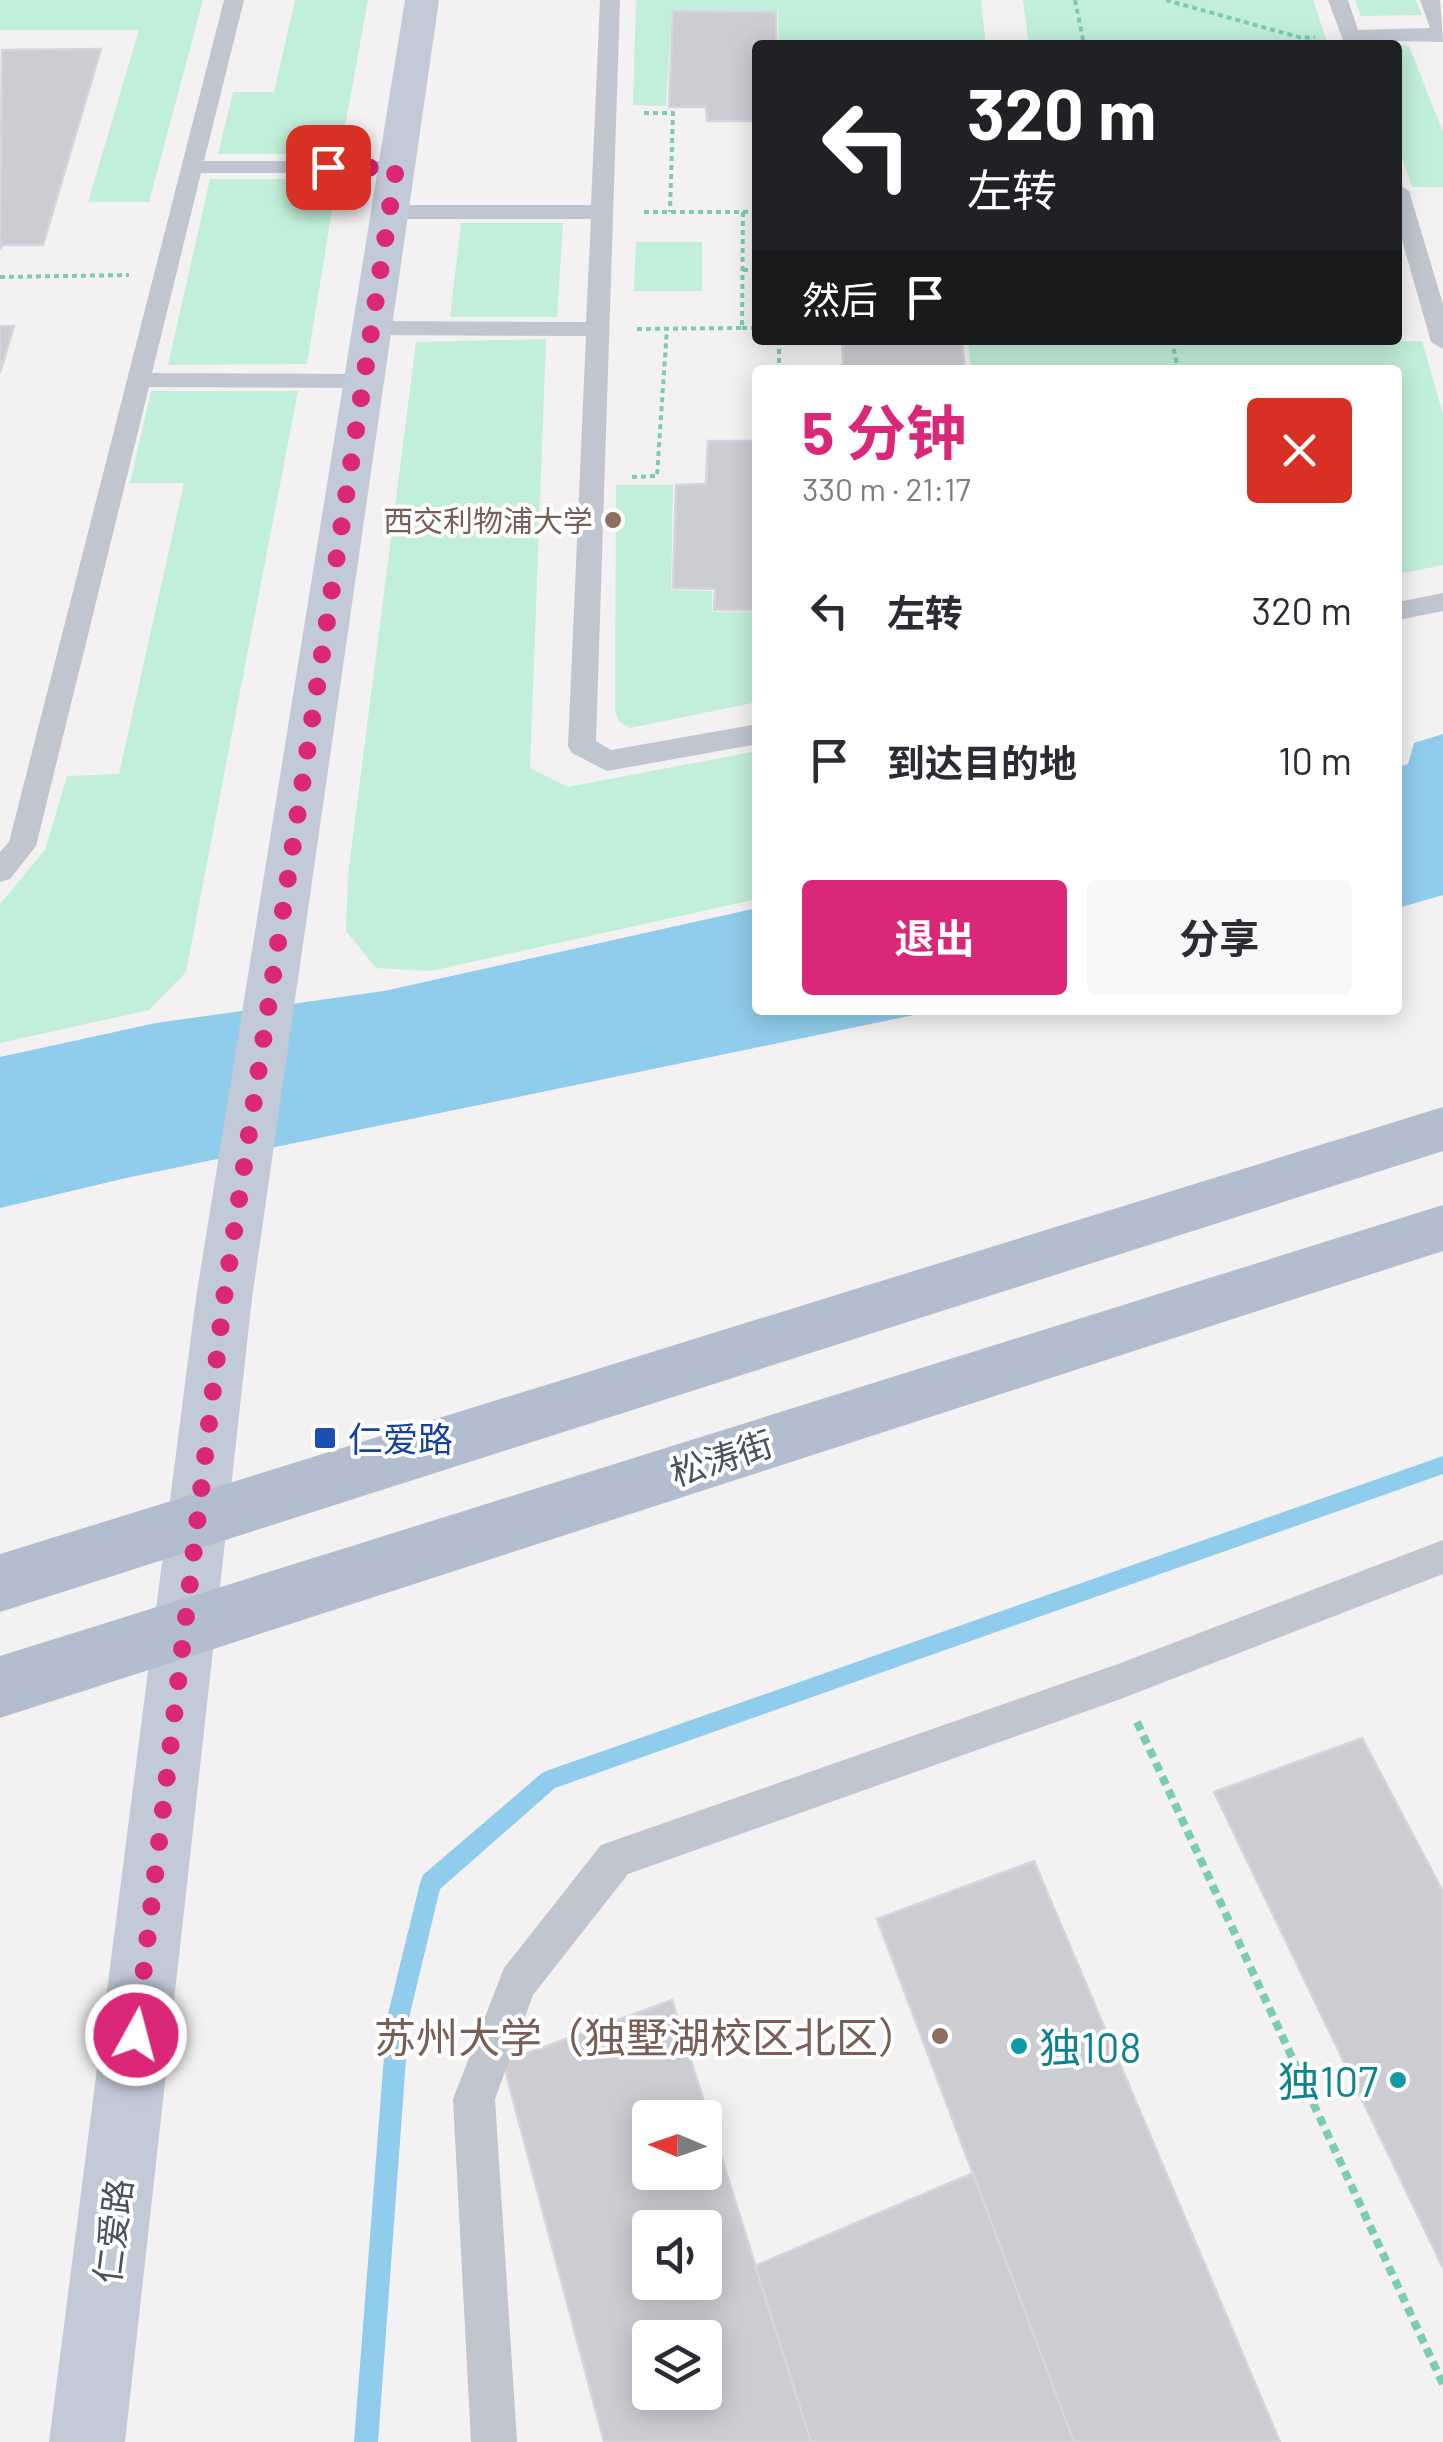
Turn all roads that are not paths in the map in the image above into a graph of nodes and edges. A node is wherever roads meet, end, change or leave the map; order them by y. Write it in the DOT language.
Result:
graph roads {
  1 [pos="234,0"];
  2 [pos="422,0"];
  3 [pos="610,0"];
  4 [pos="1338,0"];
  5 [pos="1430,0"];
  6 [pos="1443,35"];
  7 [pos="1352,40"];
  8 [pos="192,167"];
  9 [pos="396,168"];
  10 [pos="1402,204"];
  11 [pos="390,212"];
  12 [pos="599,212"];
  13 [pos="372,328"];
  14 [pos="596,329"];
  15 [pos="1443,342"];
  16 [pos="138,380"];
  17 [pos="364,381"];
  18 [pos="1443,602"];
  19 [pos="1402,610"];
  20 [pos="752,735"];
  21 [pos="0,871"];
  22 [pos="1443,1129"];
  23 [pos="1443,1228"];
  24 [pos="198,1521"];
  25 [pos="1443,1556"];
  26 [pos="0,1583"];
  27 [pos="186,1627"];
  28 [pos="0,1687"];
  29 [pos="86,2442"];
  30 [pos="494,2442"];
  1 -- 8 [label="lane"];
  2 -- 9 [label="main road, 仁爱路"];
  3 -- 12 [label="lane"];
  4 -- 7 [label="lane"];
  5 -- 6 [label="lane"];
  6 -- 7 [label="lane"];
  8 -- 9 [label="lane"];
  8 -- 16 [label="lane"];
  9 -- 11 [label="main road, 仁爱路"];
  10 -- 15 [label="lane"];
  11 -- 12 [label="lane"];
  11 -- 13 [label="main road, 仁爱路"];
  12 -- 14 [label="lane"];
  13 -- 14 [label="lane"];
  13 -- 17 [label="main road, 仁爱路"];
  14 -- 20 [label="lane"];
  16 -- 17 [label="lane"];
  16 -- 21 [label="lane"];
  17 -- 24 [label="main road, 仁爱路"];
  18 -- 19 [label="lane"];
  22 -- 24 [label="main road"];
  23 -- 27 [label="main road, 松涛街"];
  24 -- 26 [label="main road"];
  24 -- 27 [label="main road, 仁爱路"];
  25 -- 30 [label="lane"];
  27 -- 28 [label="main road, 松涛街"];
  27 -- 29 [label="main road, 仁爱路"];
}
